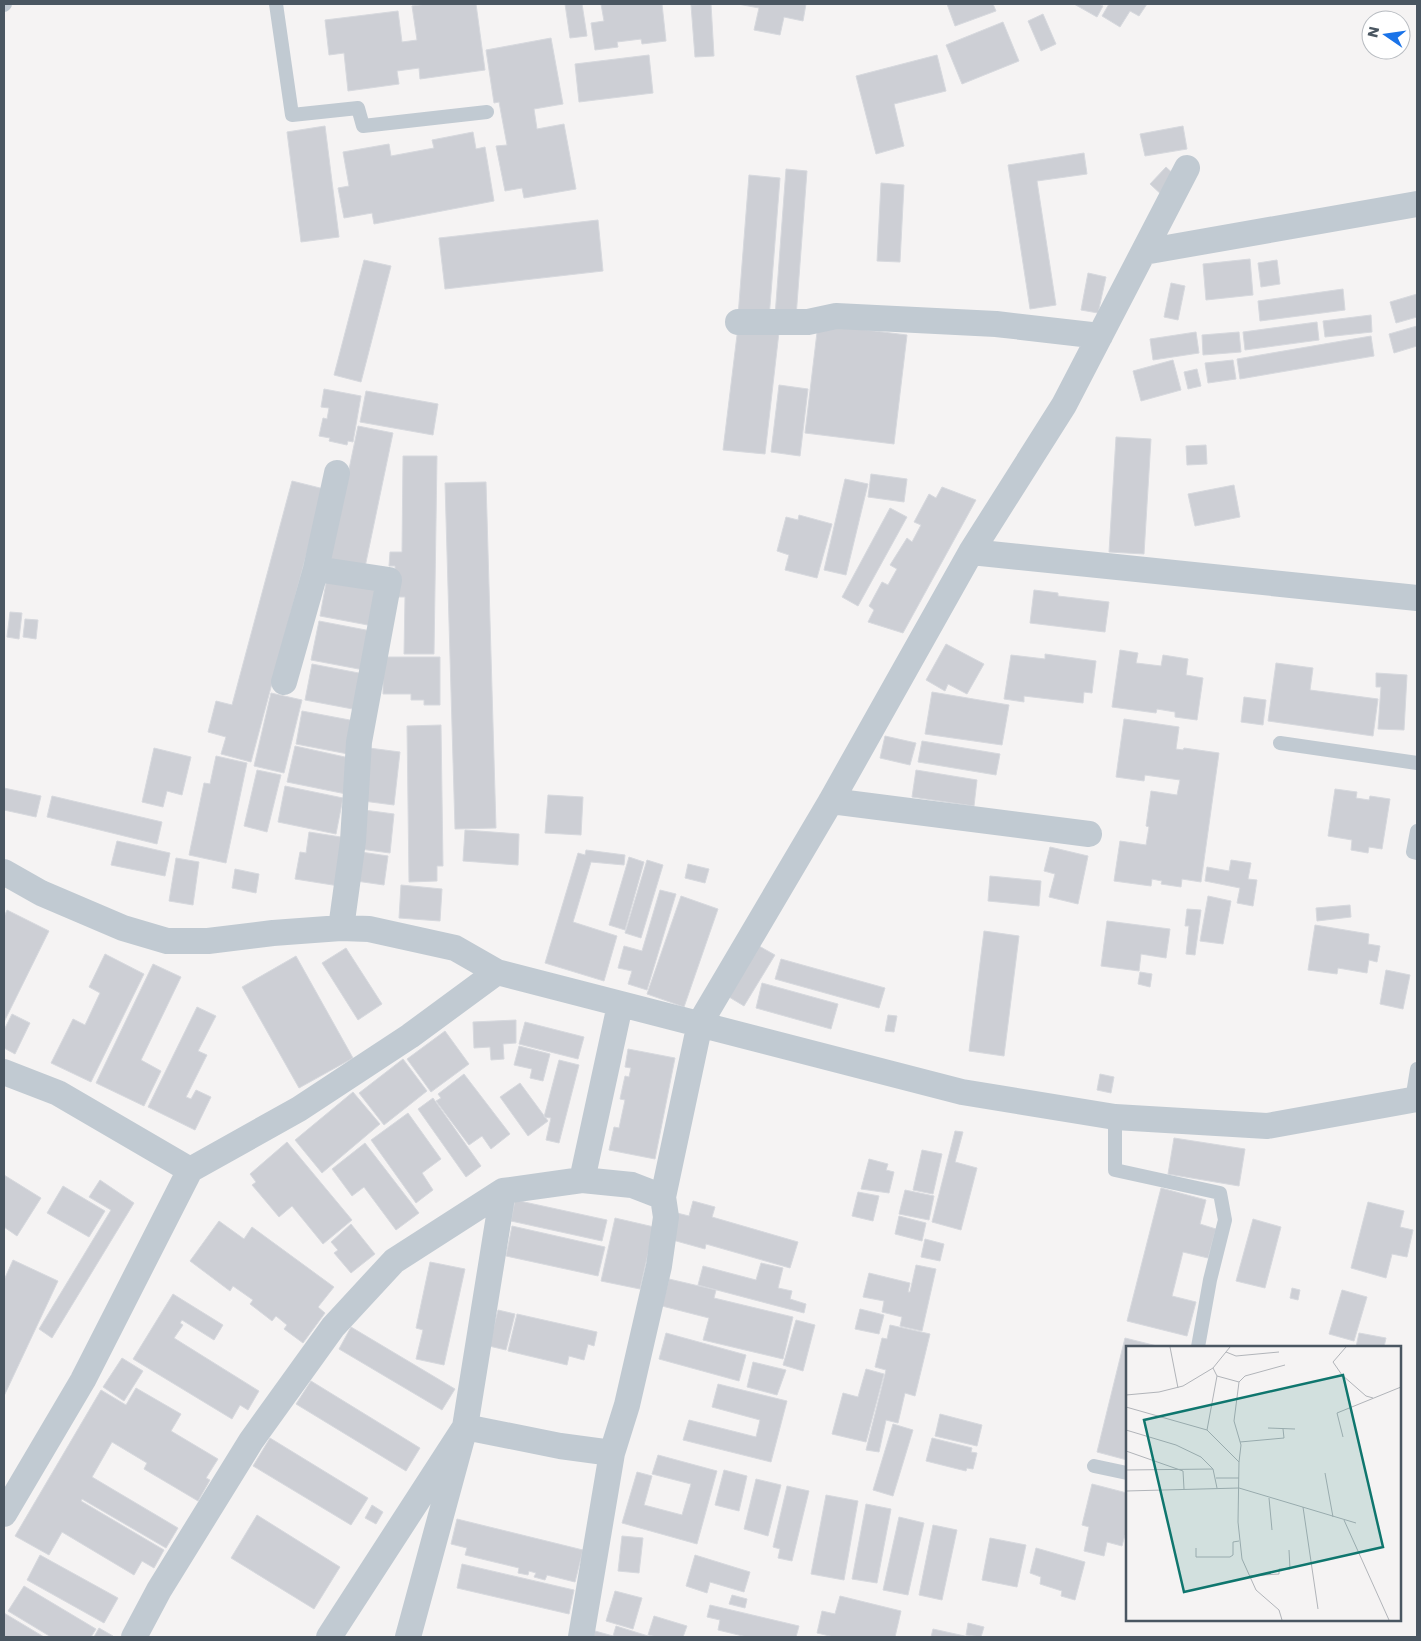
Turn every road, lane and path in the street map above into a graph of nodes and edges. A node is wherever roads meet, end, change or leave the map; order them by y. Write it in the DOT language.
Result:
graph roads {
  1 [pos="276,4"];
  2 [pos="487,112"];
  3 [pos="1187,168"];
  4 [pos="1417,204"];
  5 [pos="1144,252"];
  6 [pos="738,322"];
  7 [pos="1100,336"];
  8 [pos="337,473"];
  9 [pos="971,552"];
  10 [pos="316,569"];
  11 [pos="1417,598"];
  12 [pos="284,682"];
  13 [pos="1280,743"];
  14 [pos="1417,764"];
  15 [pos="831,801"];
  16 [pos="1417,831"];
  17 [pos="1089,834"];
  18 [pos="1417,853"];
  19 [pos="4,872"];
  20 [pos="341,928"];
  21 [pos="497,972"];
  22 [pos="620,1005"];
  23 [pos="700,1023"];
  24 [pos="1417,1069"];
  25 [pos="4,1072"];
  26 [pos="1415,1100"];
  27 [pos="1115,1117"];
  28 [pos="190,1170"];
  29 [pos="582,1180"];
  30 [pos="503,1190"];
  31 [pos="663,1197"];
  32 [pos="1198,1346"];
  33 [pos="465,1427"];
  34 [pos="612,1453"];
  35 [pos="1094,1466"];
  36 [pos="1126,1473"];
  37 [pos="4,1514"];
  38 [pos="134,1637"];
  39 [pos="329,1637"];
  40 [pos="408,1637"];
  41 [pos="581,1637"];
  1 -- 2 [label="lane"];
  3 -- 5 [label="street"];
  4 -- 5 [label="street"];
  5 -- 7 [label="street"];
  6 -- 7 [label="street"];
  7 -- 9 [label="street"];
  8 -- 10 [label="street"];
  9 -- 11 [label="street"];
  9 -- 15 [label="street"];
  10 -- 12 [label="street"];
  10 -- 20 [label="street"];
  13 -- 14 [label="lane"];
  15 -- 17 [label="street"];
  15 -- 23 [label="street"];
  16 -- 18 [label="lane"];
  19 -- 20 [label="street"];
  20 -- 21 [label="street"];
  21 -- 22 [label="street"];
  21 -- 28 [label="street"];
  22 -- 23 [label="street"];
  22 -- 29 [label="street"];
  23 -- 27 [label="street"];
  23 -- 31 [label="street"];
  24 -- 26 [label="lane"];
  25 -- 28 [label="street"];
  26 -- 27 [label="street"];
  27 -- 32 [label="lane"];
  28 -- 37 [label="street"];
  29 -- 30 [label="street"];
  29 -- 31 [label="street"];
  30 -- 33 [label="street"];
  30 -- 38 [label="street"];
  31 -- 34 [label="street"];
  33 -- 34 [label="street"];
  33 -- 39 [label="street"];
  33 -- 40 [label="street"];
  34 -- 41 [label="street"];
  35 -- 36 [label="lane"];
}
